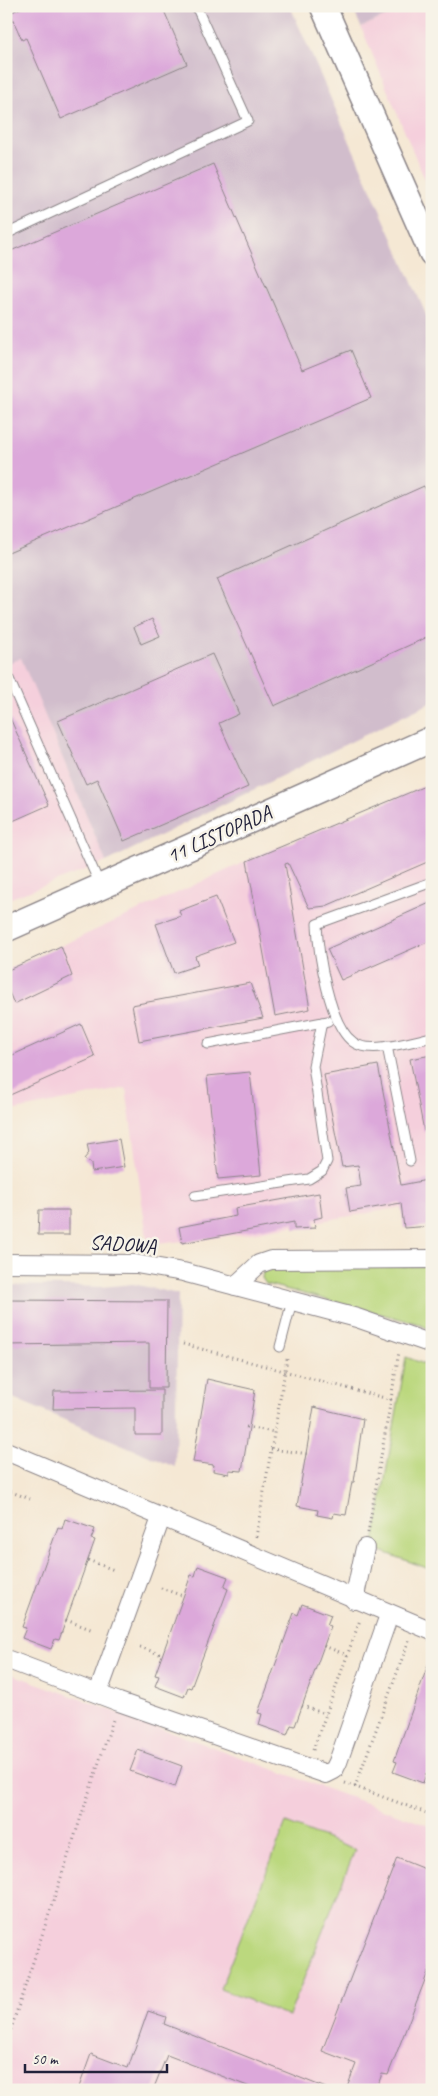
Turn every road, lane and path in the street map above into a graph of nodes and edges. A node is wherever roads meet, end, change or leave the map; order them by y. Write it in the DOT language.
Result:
graph roads {
  1 [pos="196,6"];
  2 [pos="323,6"];
  3 [pos="6,234"];
  4 [pos="432,253"];
  5 [pos="6,672"];
  6 [pos="432,739"];
  7 [pos="432,882"];
  8 [pos="101,887"];
  9 [pos="6,930"];
  10 [pos="335,1019"];
  11 [pos="322,1022"];
  12 [pos="432,1037"];
  13 [pos="208,1044"];
  14 [pos="388,1046"];
  15 [pos="410,1161"];
  16 [pos="195,1196"];
  17 [pos="432,1259"];
  18 [pos="6,1263"];
  19 [pos="235,1286"];
  20 [pos="292,1300"];
  21 [pos="183,1344"];
  22 [pos="432,1344"];
  23 [pos="280,1347"];
  24 [pos="400,1351"];
  25 [pos="289,1354"];
  26 [pos="284,1371"];
  27 [pos="392,1400"];
  28 [pos="246,1427"];
  29 [pos="274,1432"];
  30 [pos="271,1449"];
  31 [pos="6,1451"];
  32 [pos="309,1454"];
  33 [pos="6,1490"];
  34 [pos="30,1499"];
  35 [pos="161,1518"];
  36 [pos="365,1548"];
  37 [pos="252,1556"];
  38 [pos="88,1560"];
  39 [pos="114,1570"];
  40 [pos="161,1588"];
  41 [pos="183,1596"];
  42 [pos="354,1600"];
  43 [pos="389,1615"];
  44 [pos="361,1616"];
  45 [pos="66,1620"];
  46 [pos="415,1625"];
  47 [pos="93,1630"];
  48 [pos="432,1631"];
  49 [pos="324,1646"];
  50 [pos="140,1647"];
  51 [pos="162,1655"];
  52 [pos="347,1655"];
  53 [pos="6,1659"];
  54 [pos="98,1693"];
  55 [pos="119,1702"];
  56 [pos="302,1706"];
  57 [pos="326,1714"];
  58 [pos="311,1755"];
  59 [pos="355,1787"];
  60 [pos="6,2044"];
  1 -- 3 [label="lane"];
  2 -- 4 [label="street"];
  5 -- 8 [label="lane"];
  6 -- 8 [label="street, 11 LISTOPADA"];
  7 -- 10 [label="lane"];
  8 -- 9 [label="street, 11 LISTOPADA"];
  10 -- 11 [label="lane"];
  10 -- 14 [label="lane"];
  11 -- 13 [label="lane"];
  11 -- 16 [label="lane"];
  12 -- 14 [label="lane"];
  14 -- 15 [label="lane"];
  17 -- 19 [label="street"];
  18 -- 19 [label="street, SADOWA"];
  19 -- 20 [label="street, SADOWA"];
  20 -- 22 [label="street, SADOWA"];
  20 -- 23 [label="lane"];
  21 -- 26 [label="path"];
  24 -- 27 [label="path"];
  25 -- 26 [label="path"];
  26 -- 27 [label="path"];
  26 -- 29 [label="path"];
  27 -- 36 [label="path"];
  28 -- 29 [label="path"];
  29 -- 30 [label="path"];
  30 -- 32 [label="path"];
  30 -- 37 [label="path"];
  31 -- 35 [label="street"];
  33 -- 34 [label="path"];
  35 -- 37 [label="street"];
  35 -- 54 [label="street"];
  36 -- 42 [label="street"];
  37 -- 42 [label="street"];
  38 -- 39 [label="path"];
  40 -- 41 [label="path"];
  42 -- 43 [label="street"];
  43 -- 46 [label="street"];
  43 -- 55 [label="street"];
  44 -- 52 [label="path"];
  45 -- 47 [label="path"];
  46 -- 48 [label="street"];
  46 -- 59 [label="path"];
  49 -- 52 [label="path"];
  50 -- 51 [label="path"];
  52 -- 57 [label="path"];
  53 -- 54 [label="street"];
  54 -- 55 [label="street"];
  55 -- 60 [label="path"];
  56 -- 57 [label="path"];
  57 -- 58 [label="path"];
}
